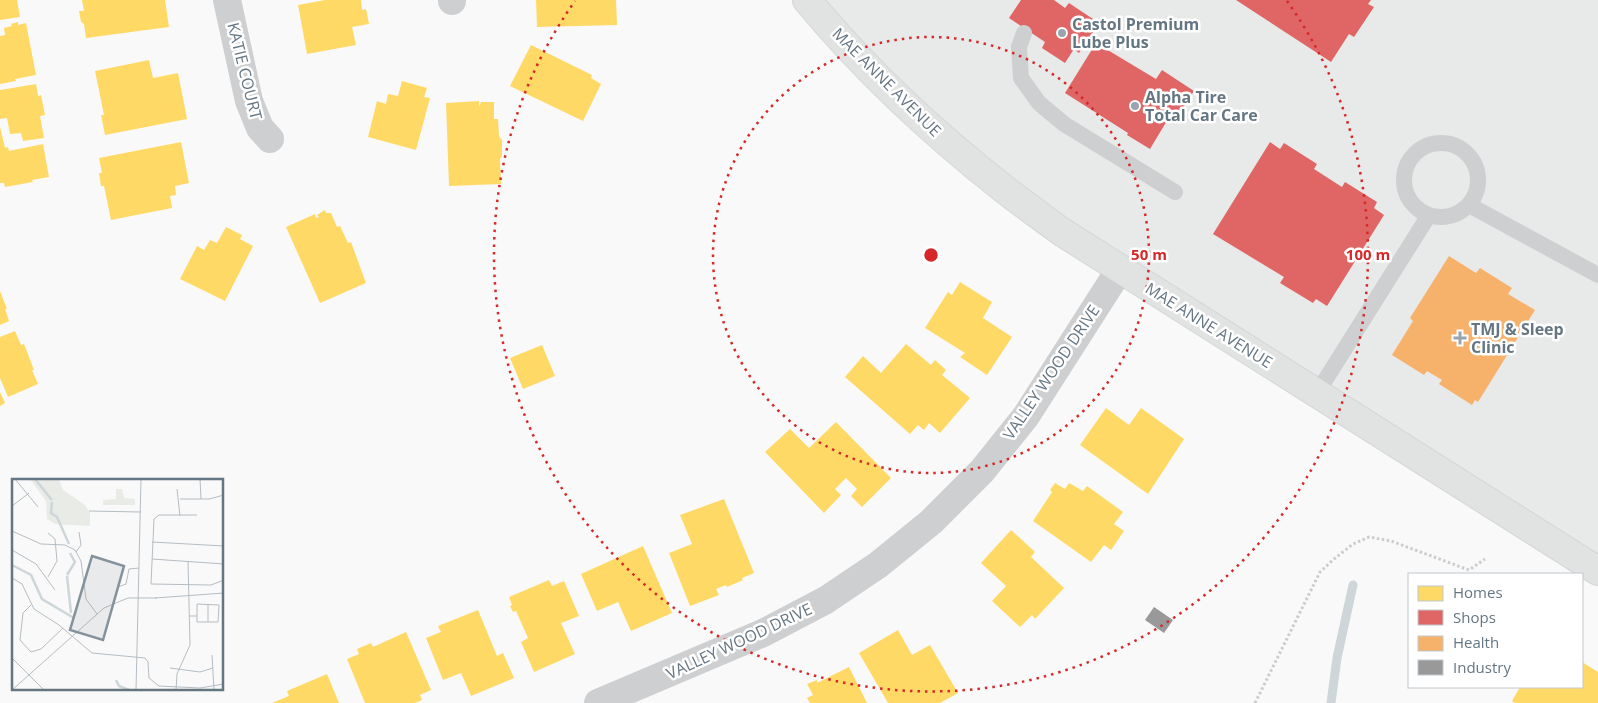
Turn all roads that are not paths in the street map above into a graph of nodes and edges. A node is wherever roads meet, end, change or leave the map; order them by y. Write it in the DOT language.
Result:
graph roads {
  1 [pos="228,0"];
  2 [pos="807,0"];
  3 [pos="1024,33"];
  4 [pos="270,139"];
  5 [pos="1175,192"];
  6 [pos="1469,205"];
  7 [pos="1429,215"];
  8 [pos="1120,269"];
  9 [pos="1598,275"];
  10 [pos="1317,393"];
  11 [pos="1598,571"];
  12 [pos="598,703"];
  1 -- 4 [label="street, KATIE COURT"];
  2 -- 8 [label="main road, MAE ANNE AVENUE"];
  3 -- 5 [label="lane"];
  6 -- 7 [label="lane"];
  6 -- 7 [label="lane"];
  6 -- 9 [label="lane"];
  7 -- 10 [label="lane"];
  8 -- 10 [label="main road, MAE ANNE AVENUE"];
  8 -- 12 [label="street, VALLEY WOOD DRIVE"];
  10 -- 11 [label="main road, MAE ANNE AVENUE"];
}
